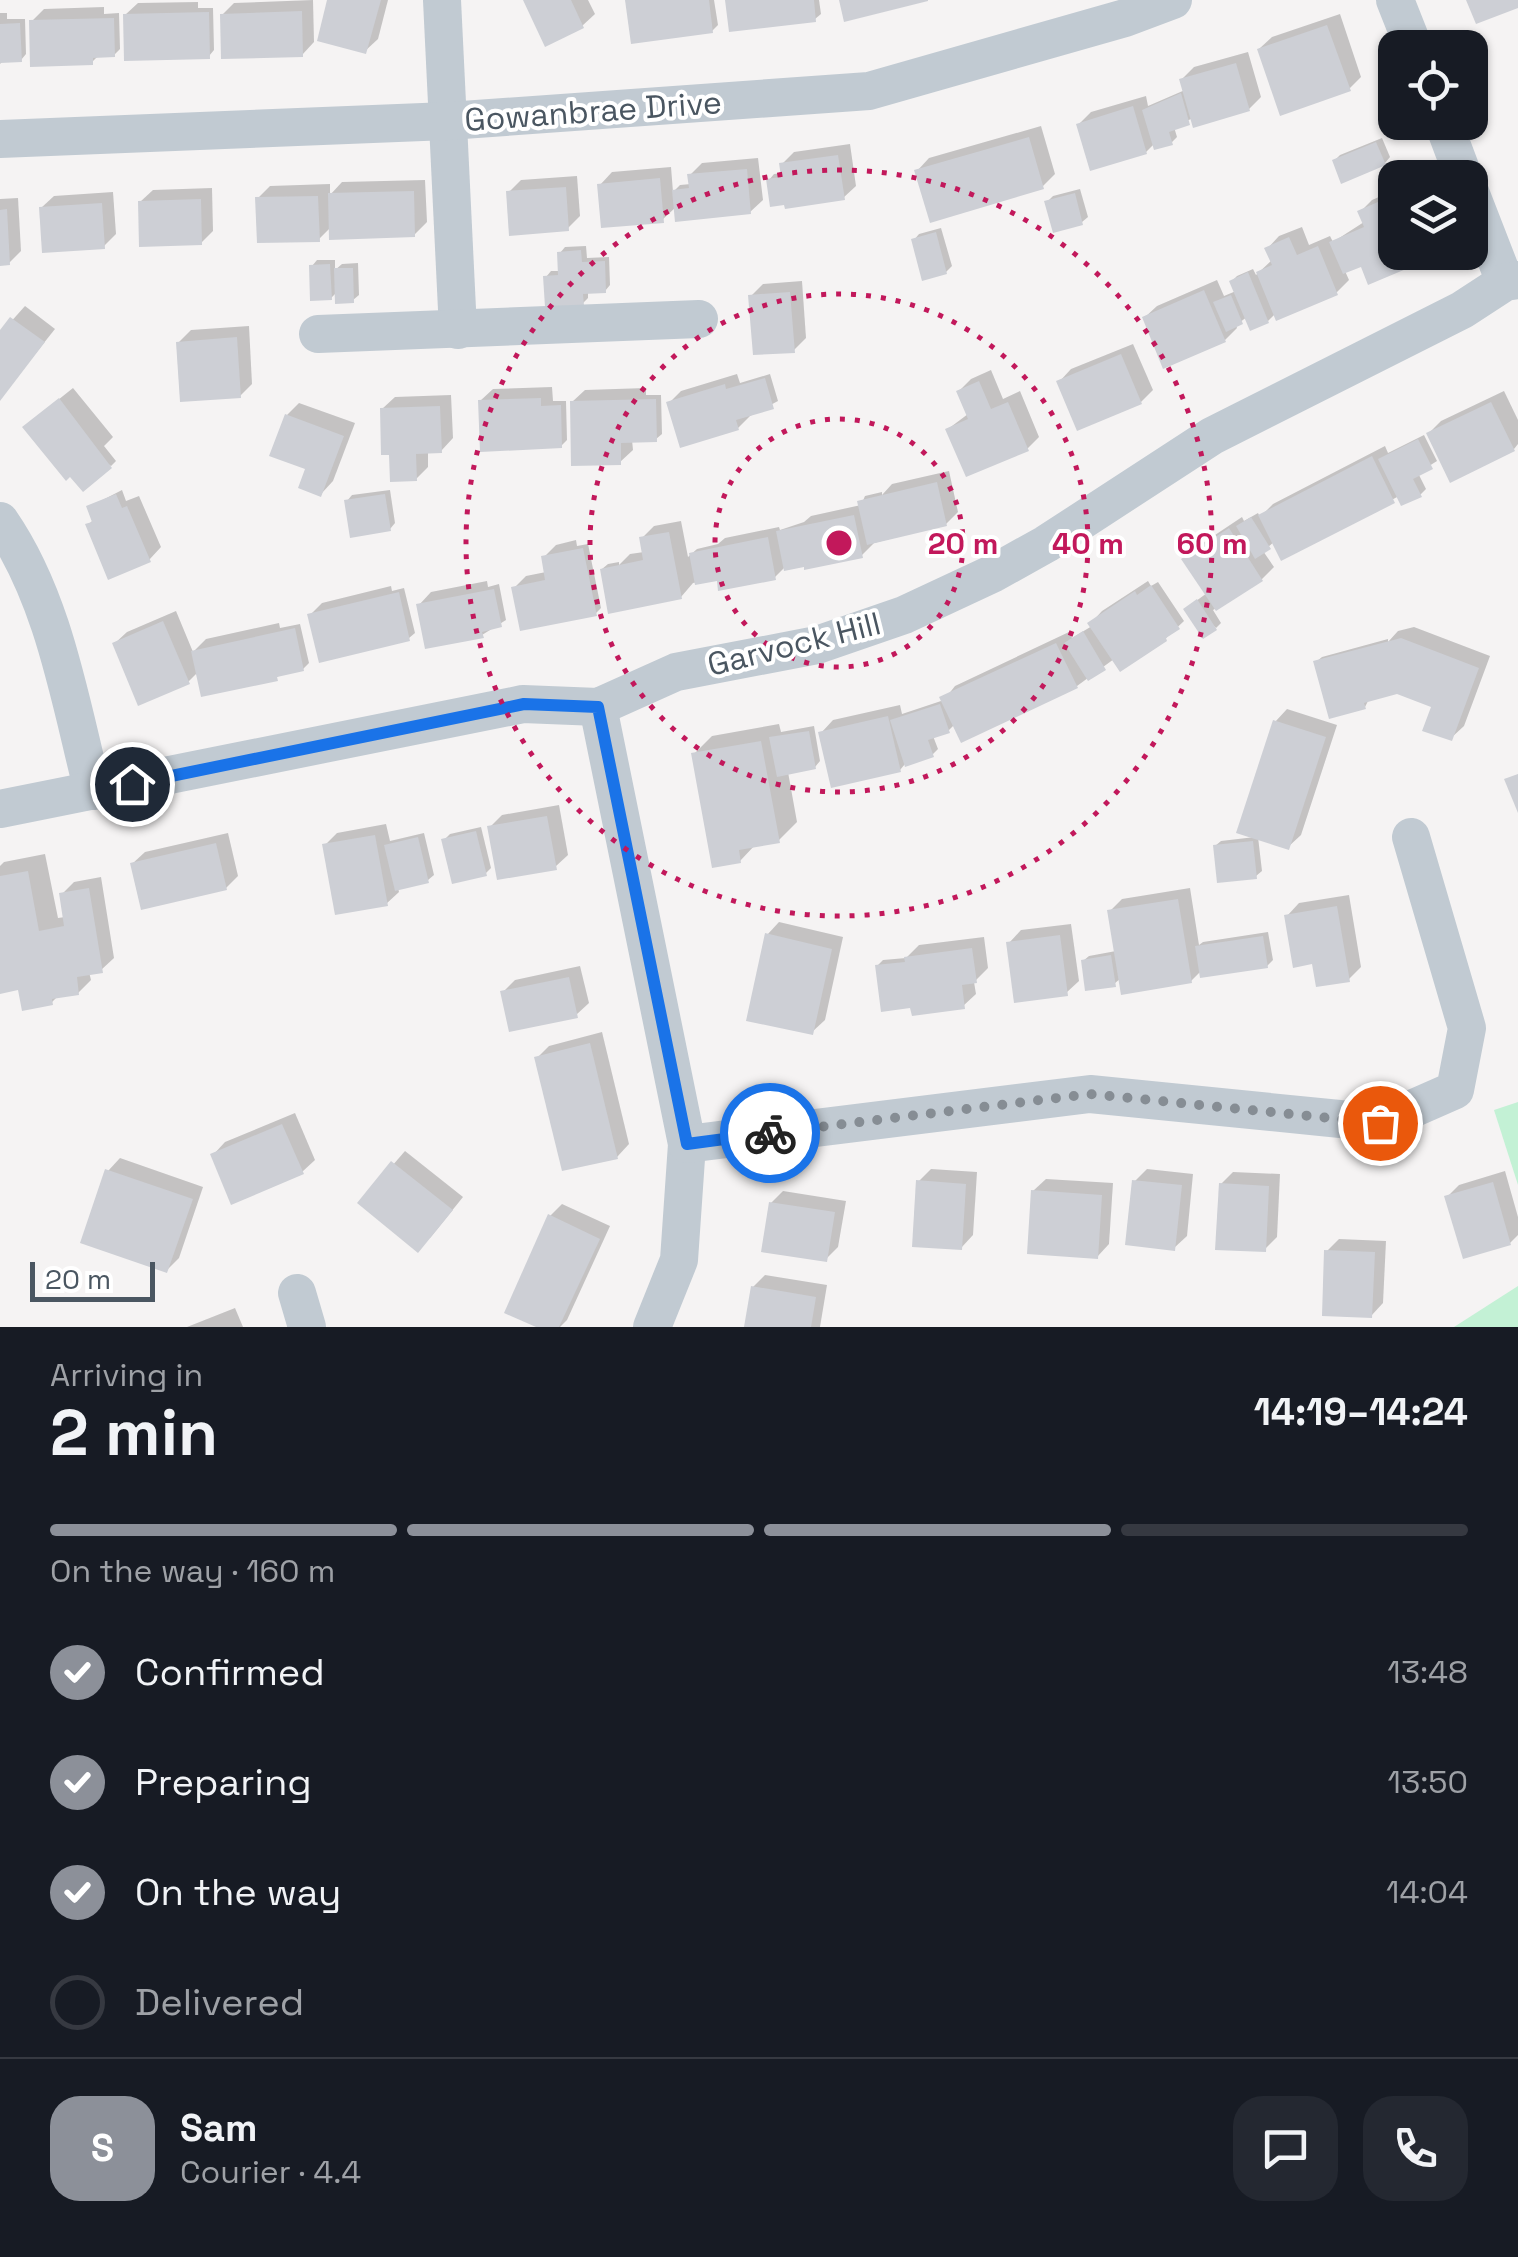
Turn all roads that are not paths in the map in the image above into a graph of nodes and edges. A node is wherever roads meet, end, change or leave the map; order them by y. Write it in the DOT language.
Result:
graph roads {
  1 [pos="442,0"];
  2 [pos="1172,0"];
  3 [pos="1395,0"];
  4 [pos="1407,30"];
  5 [pos="448,122"];
  6 [pos="0,139"];
  7 [pos="1488,230"];
  8 [pos="1512,281"];
  9 [pos="699,320"];
  10 [pos="458,330"];
  11 [pos="318,334"];
  12 [pos="0,521"];
  13 [pos="598,707"];
  14 [pos="93,792"];
  15 [pos="0,809"];
  16 [pos="1410,837"];
  17 [pos="687,1144"];
  18 [pos="652,1327"];
  1 -- 5 [label="street"];
  2 -- 5 [label="street, Gowanbrae Drive"];
  3 -- 4 [label="street"];
  5 -- 6 [label="street, Gowanbrae Drive"];
  5 -- 10 [label="street"];
  7 -- 8 [label="street"];
  8 -- 13 [label="street, Garvock Hill"];
  9 -- 10 [label="street"];
  10 -- 11 [label="street"];
  12 -- 14 [label="street"];
  13 -- 14 [label="street, Garvock Hill"];
  13 -- 17 [label="street"];
  14 -- 15 [label="street, Garvock Hill"];
  16 -- 17 [label="street"];
  17 -- 18 [label="street"];
}
